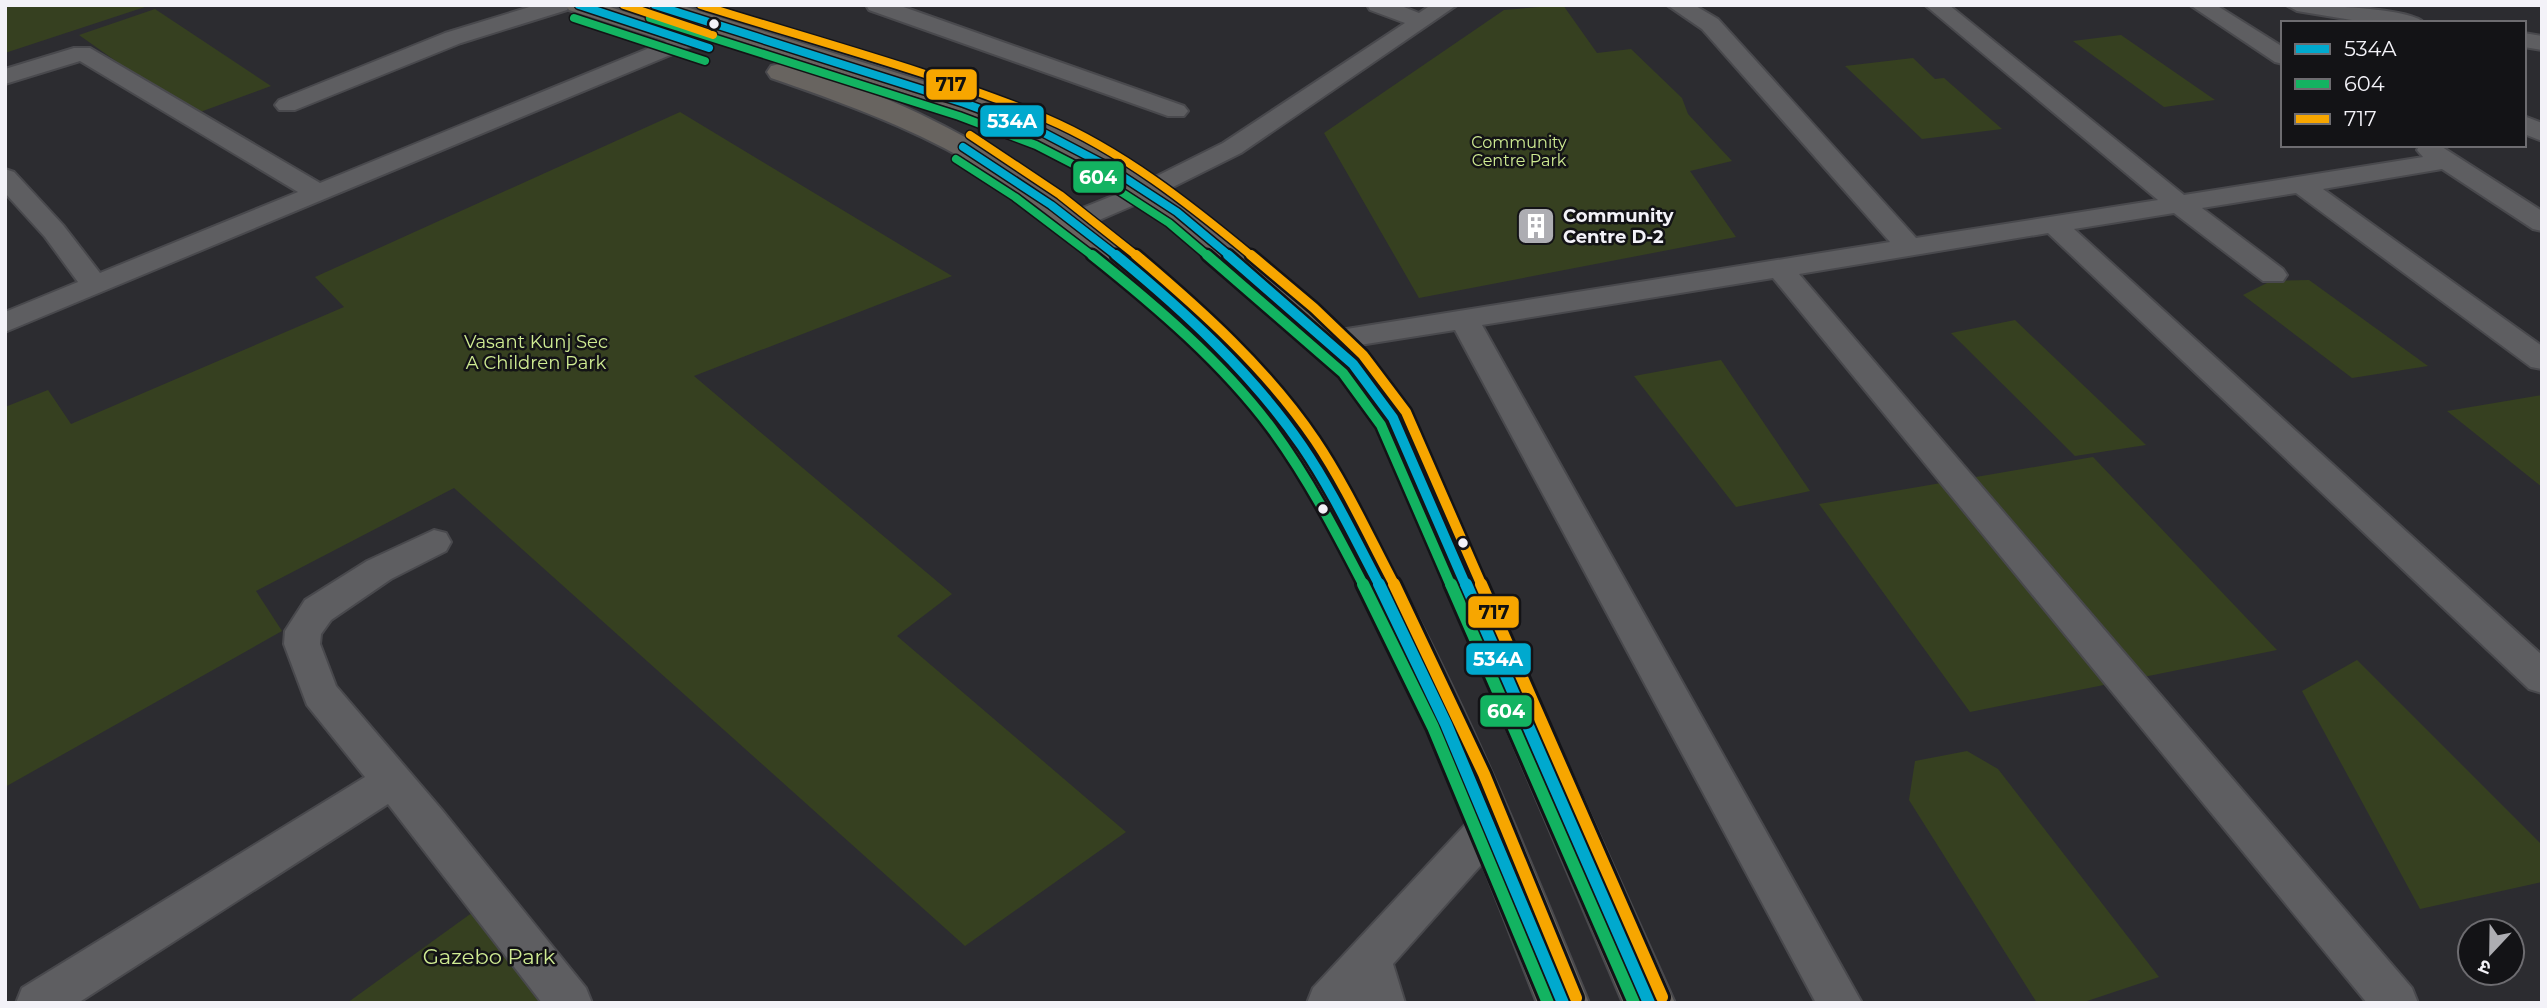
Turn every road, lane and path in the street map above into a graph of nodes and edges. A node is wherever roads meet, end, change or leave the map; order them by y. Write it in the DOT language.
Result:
graph roads {
  1 [pos="559,5"];
  2 [pos="578,5"];
  3 [pos="654,5"];
  4 [pos="877,5"];
  5 [pos="1378,5"];
  6 [pos="1446,5"];
  7 [pos="1678,5"];
  8 [pos="1936,5"];
  9 [pos="2201,5"];
  10 [pos="2297,5"];
  11 [pos="2352,17"];
  12 [pos="1421,21"];
  13 [pos="2393,21"];
  14 [pos="720,26"];
  15 [pos="687,40"];
  16 [pos="2281,56"];
  17 [pos="5,77"];
  18 [pos="287,104"];
  19 [pos="1175,111"];
  20 [pos="2526,124"];
  21 [pos="2542,134"];
  22 [pos="2425,147"];
  23 [pos="2447,161"];
  24 [pos="5,177"];
  25 [pos="2301,185"];
  26 [pos="1146,191"];
  27 [pos="317,193"];
  28 [pos="2179,204"];
  29 [pos="1074,221"];
  30 [pos="2542,223"];
  31 [pos="2053,224"];
  32 [pos="1909,248"];
  33 [pos="1779,268"];
  34 [pos="2273,275"];
  35 [pos="95,286"];
  36 [pos="1464,319"];
  37 [pos="5,323"];
  38 [pos="1328,341"];
  39 [pos="2542,360"];
  40 [pos="434,542"];
  41 [pos="2542,678"];
  42 [pos="390,782"];
  43 [pos="1491,825"];
  44 [pos="1368,959"];
  45 [pos="38,1003"];
  46 [pos="569,1003"];
  47 [pos="1329,1003"];
  48 [pos="1383,1003"];
  49 [pos="1563,1003"];
  50 [pos="1649,1003"];
  51 [pos="1840,1003"];
  52 [pos="2396,1003"];
  1 -- 18 [label="street"];
  2 -- 15 [label="main road"];
  3 -- 14 [label="main road"];
  4 -- 19 [label="street"];
  5 -- 12 [label="street"];
  6 -- 12 [label="street"];
  7 -- 32 [label="street"];
  8 -- 28 [label="street"];
  9 -- 16 [label="street"];
  10 -- 11 [label="street"];
  11 -- 13 [label="street"];
  12 -- 26 [label="street"];
  14 -- 15 [label="street"];
  14 -- 26 [label="main road"];
  15 -- 27 [label="street"];
  15 -- 29 [label="main road"];
  17 -- 27 [label="street"];
  20 -- 21 [label="street"];
  22 -- 23 [label="street"];
  23 -- 25 [label="street"];
  23 -- 30 [label="street"];
  24 -- 35 [label="street"];
  25 -- 28 [label="street"];
  25 -- 39 [label="street"];
  26 -- 29 [label="street"];
  26 -- 38 [label="main road"];
  27 -- 35 [label="street"];
  28 -- 31 [label="street"];
  28 -- 34 [label="street"];
  29 -- 43 [label="main road"];
  31 -- 32 [label="street"];
  31 -- 41 [label="street"];
  32 -- 33 [label="street"];
  33 -- 36 [label="street"];
  33 -- 52 [label="street"];
  35 -- 37 [label="street"];
  36 -- 38 [label="street"];
  36 -- 51 [label="street"];
  38 -- 50 [label="main road"];
  40 -- 42 [label="street"];
  42 -- 45 [label="street"];
  42 -- 46 [label="street"];
  43 -- 44 [label="street"];
  43 -- 49 [label="main road"];
  44 -- 47 [label="street"];
  44 -- 48 [label="street"];
}
